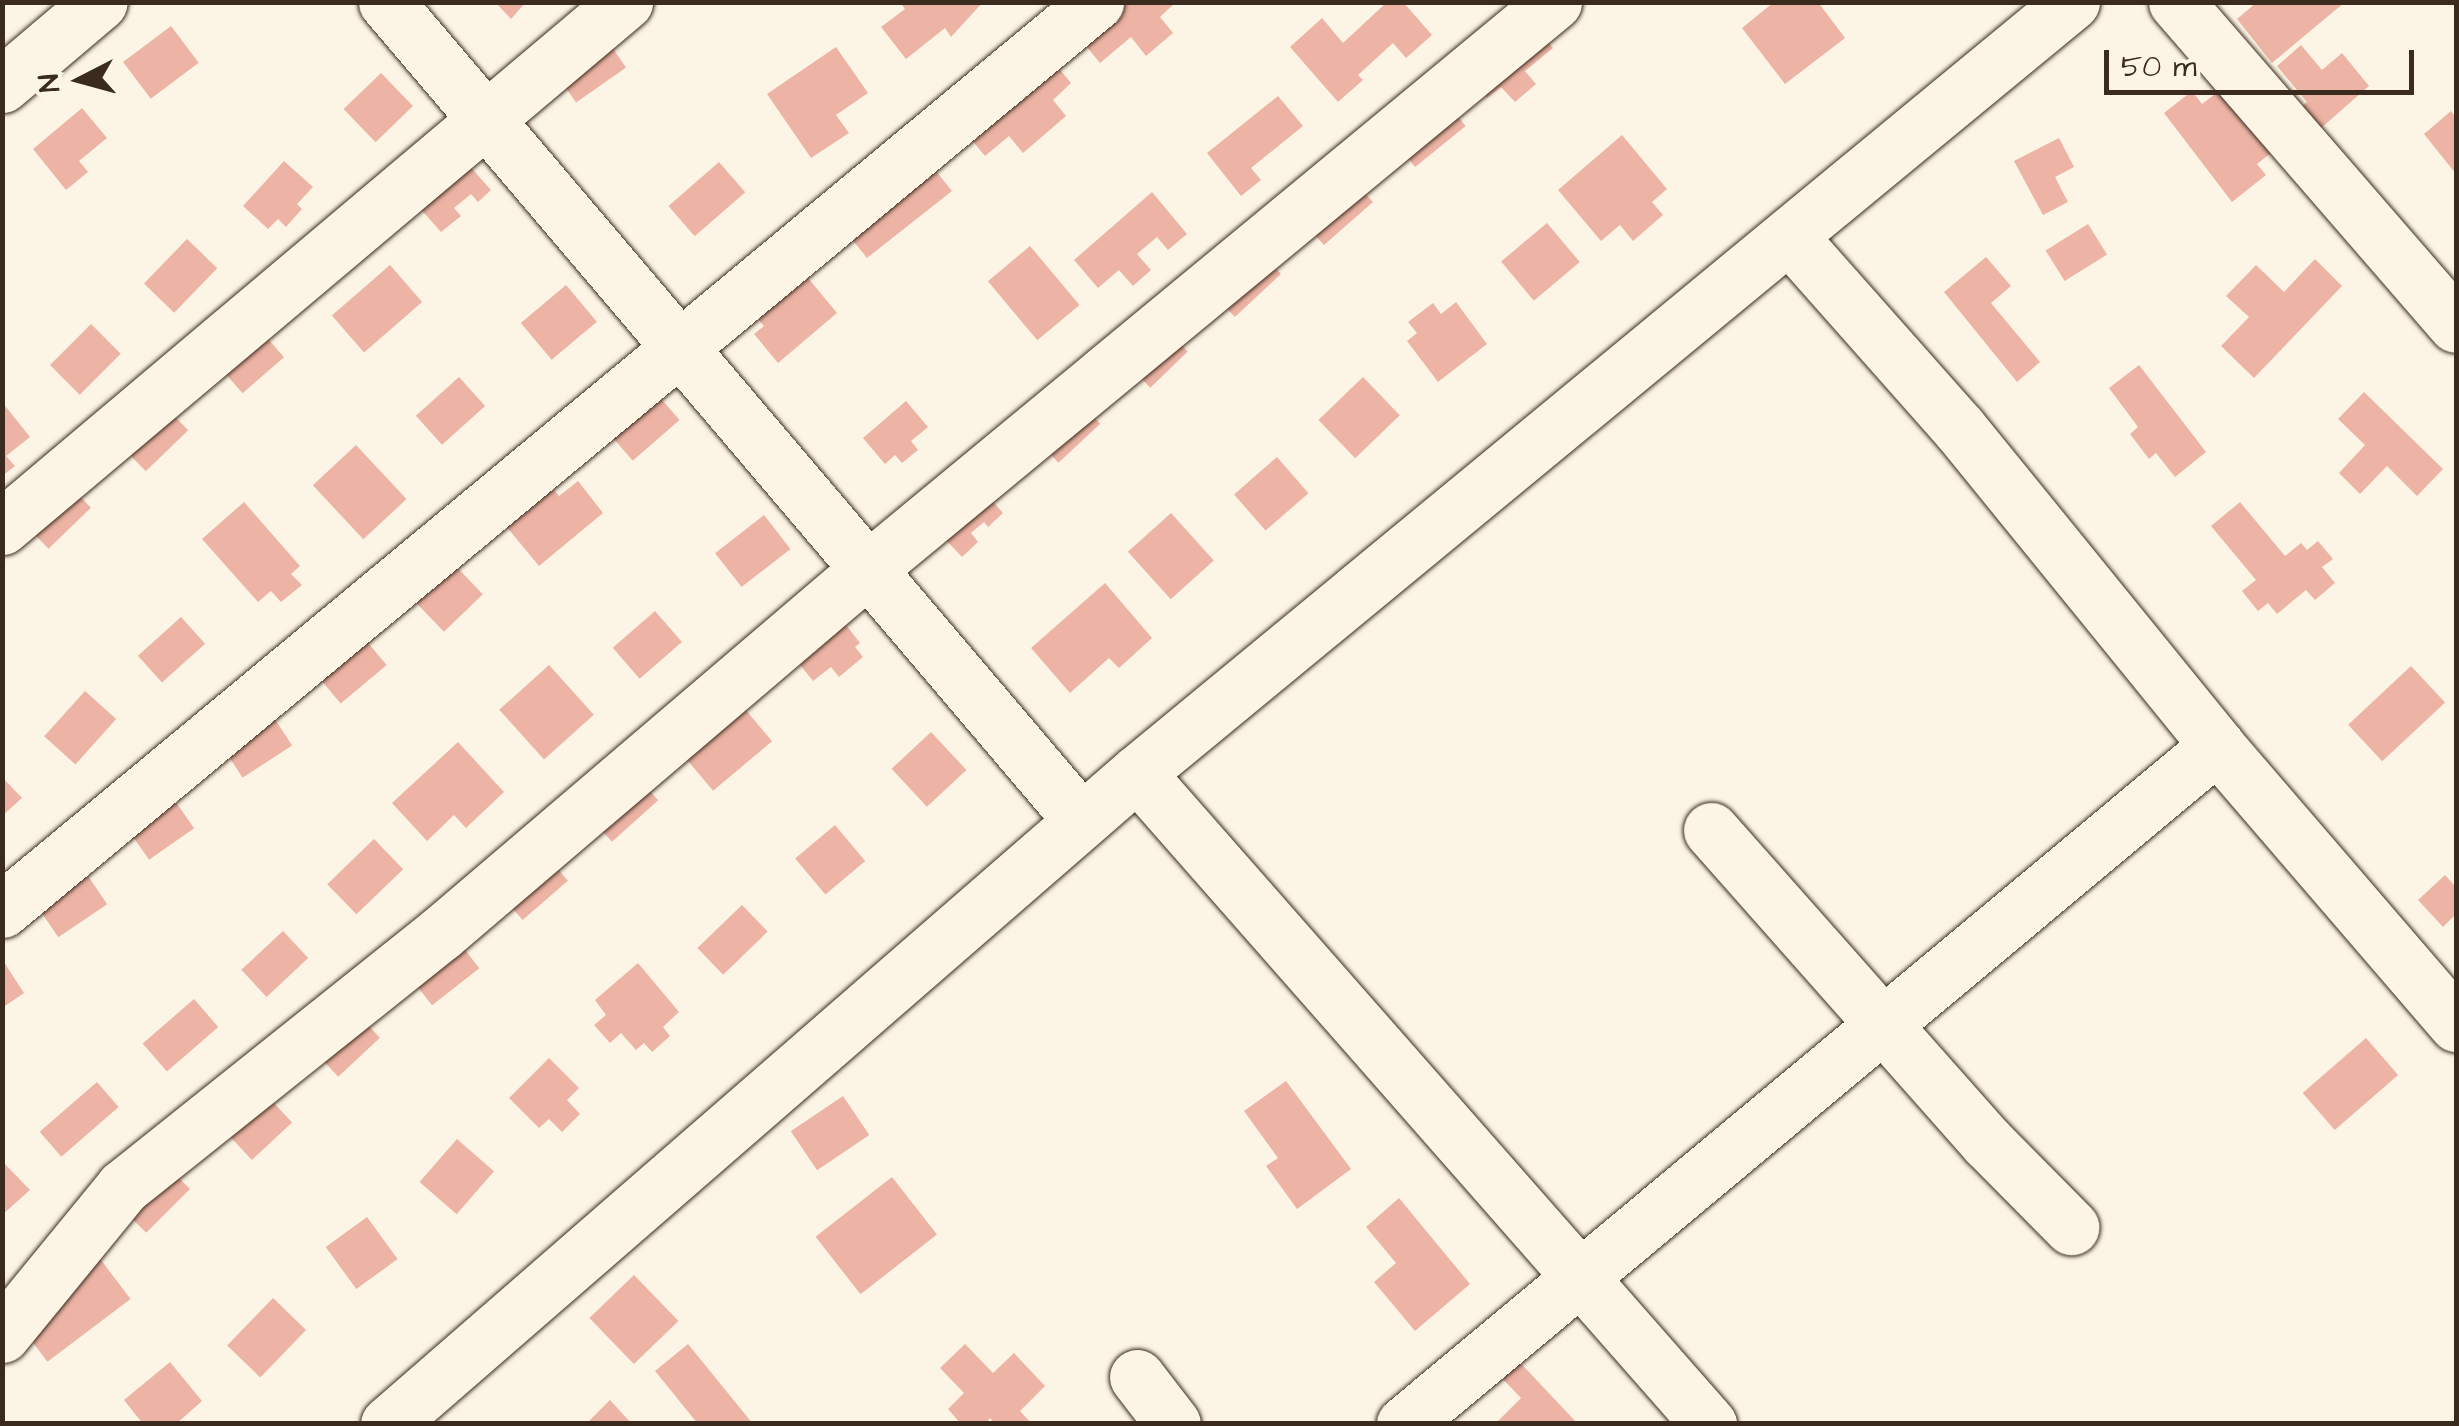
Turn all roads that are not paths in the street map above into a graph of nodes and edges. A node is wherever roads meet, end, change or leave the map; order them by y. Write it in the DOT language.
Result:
graph roads {
  1 [pos="100,2"];
  2 [pos="386,2"];
  3 [pos="625,2"];
  4 [pos="1096,2"];
  5 [pos="1554,2"];
  6 [pos="2072,2"];
  7 [pos="2176,2"];
  8 [pos="2,85"];
  9 [pos="486,120"];
  10 [pos="1789,236"];
  11 [pos="2456,325"];
  12 [pos="680,348"];
  13 [pos="2,527"];
  14 [pos="868,569"];
  15 [pos="2217,746"];
  16 [pos="1137,773"];
  17 [pos="1081,820"];
  18 [pos="1712,830"];
  19 [pos="2,910"];
  20 [pos="2456,1024"];
  21 [pos="1887,1026"];
  22 [pos="2071,1227"];
  23 [pos="1580,1277"];
  24 [pos="2,1334"];
  25 [pos="1136,1377"];
  26 [pos="388,1424"];
  27 [pos="1173,1424"];
  28 [pos="1404,1424"];
  29 [pos="1709,1424"];
  1 -- 8 [label="street"];
  2 -- 9 [label="street"];
  3 -- 9 [label="street"];
  4 -- 12 [label="street"];
  5 -- 14 [label="street"];
  6 -- 10 [label="street"];
  7 -- 11 [label="street"];
  9 -- 12 [label="street"];
  9 -- 13 [label="street"];
  10 -- 15 [label="street"];
  10 -- 16 [label="street"];
  12 -- 14 [label="street"];
  12 -- 19 [label="street"];
  14 -- 17 [label="street"];
  14 -- 24 [label="street"];
  15 -- 20 [label="street"];
  15 -- 21 [label="street"];
  16 -- 17 [label="street"];
  16 -- 23 [label="street"];
  17 -- 26 [label="street"];
  18 -- 21 [label="street"];
  21 -- 22 [label="street"];
  21 -- 23 [label="street"];
  23 -- 28 [label="street"];
  23 -- 29 [label="street"];
  25 -- 27 [label="street"];
}
